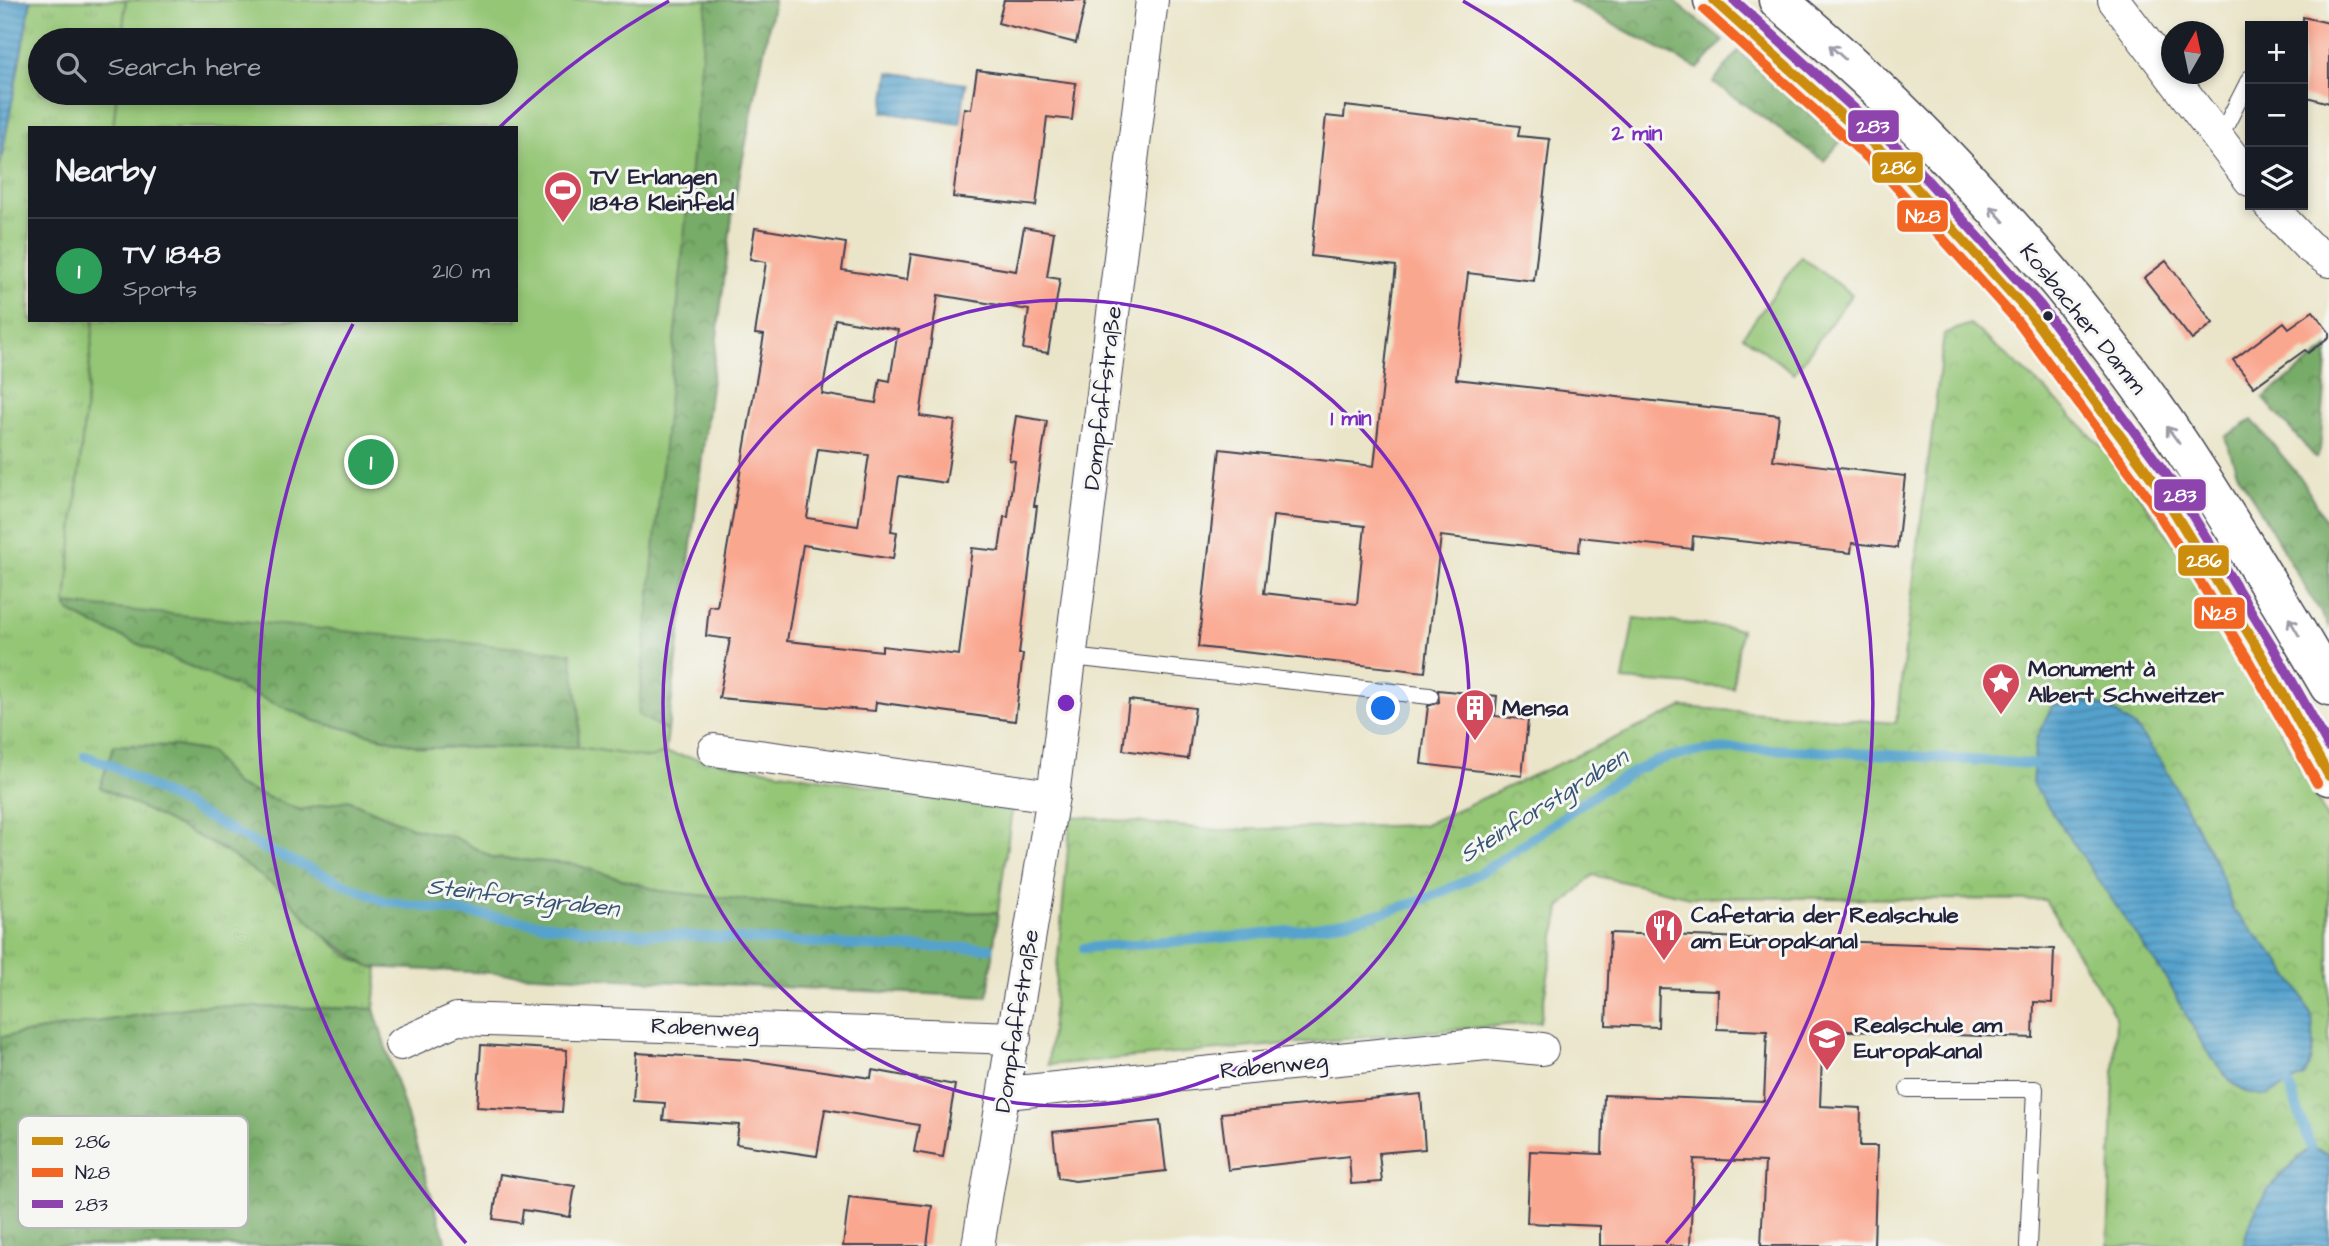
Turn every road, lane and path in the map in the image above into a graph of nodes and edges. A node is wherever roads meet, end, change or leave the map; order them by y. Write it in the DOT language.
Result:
graph roads {
  1 [pos="1152,0"];
  2 [pos="1713,0"];
  3 [pos="1778,0"];
  4 [pos="2114,0"];
  5 [pos="2247,84"];
  6 [pos="2219,139"];
  7 [pos="2245,173"];
  8 [pos="2274,210"];
  9 [pos="2329,261"];
  10 [pos="1071,657"];
  11 [pos="2329,686"];
  12 [pos="1430,695"];
  13 [pos="714,750"];
  14 [pos="2329,776"];
  15 [pos="1053,796"];
  16 [pos="1015,1038"];
  17 [pos="401,1044"];
  18 [pos="1542,1049"];
  19 [pos="1908,1089"];
  20 [pos="1006,1093"];
  21 [pos="978,1246"];
  22 [pos="2028,1246"];
  1 -- 10 [label="street, Dompfaffstraße"];
  2 -- 14 [label="street, Kosbacher Damm"];
  11 -- 3 [label="street, Kosbacher Damm, one-way"];
  4 -- 6 [label="street"];
  5 -- 6 [label="lane"];
  6 -- 7 [label="street"];
  8 -- 9 [label="street"];
  10 -- 12 [label="lane"];
  10 -- 15 [label="street, Dompfaffstraße"];
  13 -- 15 [label="street"];
  15 -- 16 [label="street, Dompfaffstraße"];
  16 -- 17 [label="street, Rabenweg"];
  16 -- 20 [label="street, Dompfaffstraße"];
  18 -- 20 [label="street, Rabenweg"];
  19 -- 22 [label="lane"];
  20 -- 21 [label="street, Dompfaffstraße"];
}
